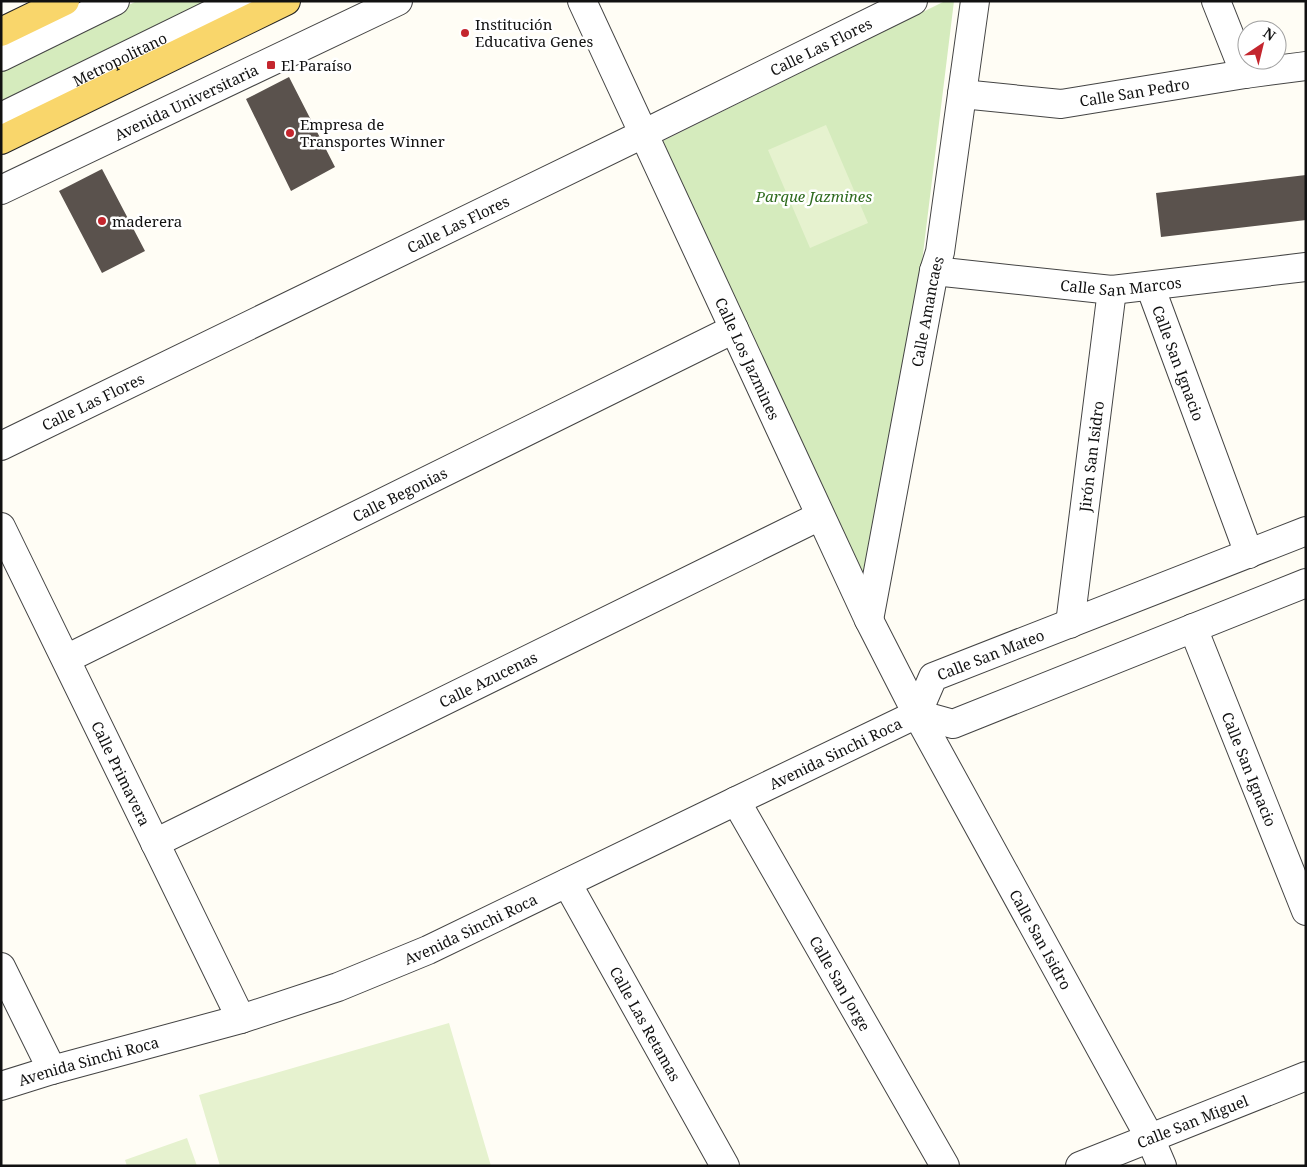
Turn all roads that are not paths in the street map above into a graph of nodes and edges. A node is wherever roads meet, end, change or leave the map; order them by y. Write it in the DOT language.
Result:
graph roads {
  1 [pos="65,1"];
  2 [pos="115,1"];
  3 [pos="238,1"];
  4 [pos="286,1"];
  5 [pos="398,1"];
  6 [pos="582,1"];
  7 [pos="913,1"];
  8 [pos="974,1"];
  9 [pos="1216,1"];
  10 [pos="1,32"];
  11 [pos="1,57"];
  12 [pos="1306,66"];
  13 [pos="1245,74"];
  14 [pos="962,94"];
  15 [pos="1,117"];
  16 [pos="643,134"];
  17 [pos="1,140"];
  18 [pos="1,190"];
  19 [pos="1306,267"];
  20 [pos="934,271"];
  21 [pos="1150,286"];
  22 [pos="1112,290"];
  23 [pos="734,329"];
  24 [pos="1,446"];
  25 [pos="820,516"];
  26 [pos="1,527"];
  27 [pos="1306,532"];
  28 [pos="1249,554"];
  29 [pos="1306,583"];
  30 [pos="869,620"];
  31 [pos="1070,624"];
  32 [pos="1193,628"];
  33 [pos="66,659"];
  34 [pos="917,714"];
  35 [pos="736,801"];
  36 [pos="155,843"];
  37 [pos="566,883"];
  38 [pos="1306,911"];
  39 [pos="1,967"];
  40 [pos="241,1019"];
  41 [pos="52,1070"];
  42 [pos="1306,1076"];
  43 [pos="1,1086"];
  44 [pos="1150,1138"];
  45 [pos="725,1166"];
  46 [pos="945,1166"];
  47 [pos="1080,1166"];
  48 [pos="1162,1166"];
  1 -- 10 [label="main road"];
  2 -- 11 [label="street"];
  3 -- 15 [label="street, Metropolitano"];
  4 -- 17 [label="main road"];
  5 -- 18 [label="street, Avenida Universitaria"];
  6 -- 16 [label="street, Calle Los Jazmines"];
  7 -- 16 [label="street, Calle Las Flores"];
  8 -- 14 [label="street, Calle Amancaes"];
  9 -- 13 [label="street"];
  12 -- 13 [label="street, Calle San Pedro"];
  13 -- 14 [label="street, Calle San Pedro"];
  14 -- 20 [label="street, Calle Amancaes"];
  16 -- 23 [label="street, Calle Los Jazmines"];
  16 -- 24 [label="street, Calle Las Flores"];
  19 -- 21 [label="street, Calle San Marcos"];
  20 -- 22 [label="street, Calle San Marcos"];
  20 -- 30 [label="street, Calle Amancaes"];
  21 -- 22 [label="street, Calle San Marcos"];
  21 -- 28 [label="street, Calle San Ignacio"];
  22 -- 31 [label="street, Jirón San Isidro"];
  23 -- 25 [label="street, Calle Los Jazmines"];
  23 -- 33 [label="street, Calle Begonias"];
  25 -- 30 [label="street, Calle Los Jazmines"];
  25 -- 36 [label="street, Calle Azucenas"];
  26 -- 33 [label="street, Calle Primavera"];
  27 -- 28 [label="street, Calle San Mateo"];
  28 -- 31 [label="street, Calle San Mateo"];
  29 -- 32 [label="street"];
  30 -- 34 [label="street, Calle Los Jazmines"];
  31 -- 34 [label="street, Calle San Mateo"];
  32 -- 34 [label="street"];
  32 -- 38 [label="street, Calle San Ignacio"];
  33 -- 36 [label="street, Calle Primavera"];
  34 -- 35 [label="street, Avenida Sinchi Roca"];
  34 -- 44 [label="street, Calle San Isidro"];
  35 -- 37 [label="street, Avenida Sinchi Roca"];
  35 -- 46 [label="street, Calle San Jorge"];
  36 -- 40 [label="street, Calle Primavera"];
  37 -- 40 [label="street, Avenida Sinchi Roca"];
  37 -- 45 [label="street, Calle Las Retamas"];
  39 -- 41 [label="street"];
  40 -- 41 [label="street, Avenida Sinchi Roca"];
  41 -- 43 [label="street, Avenida Sinchi Roca"];
  42 -- 44 [label="street, Calle San Miguel"];
  44 -- 47 [label="street, Calle San Miguel"];
  44 -- 48 [label="street, Calle San Isidro"];
}
